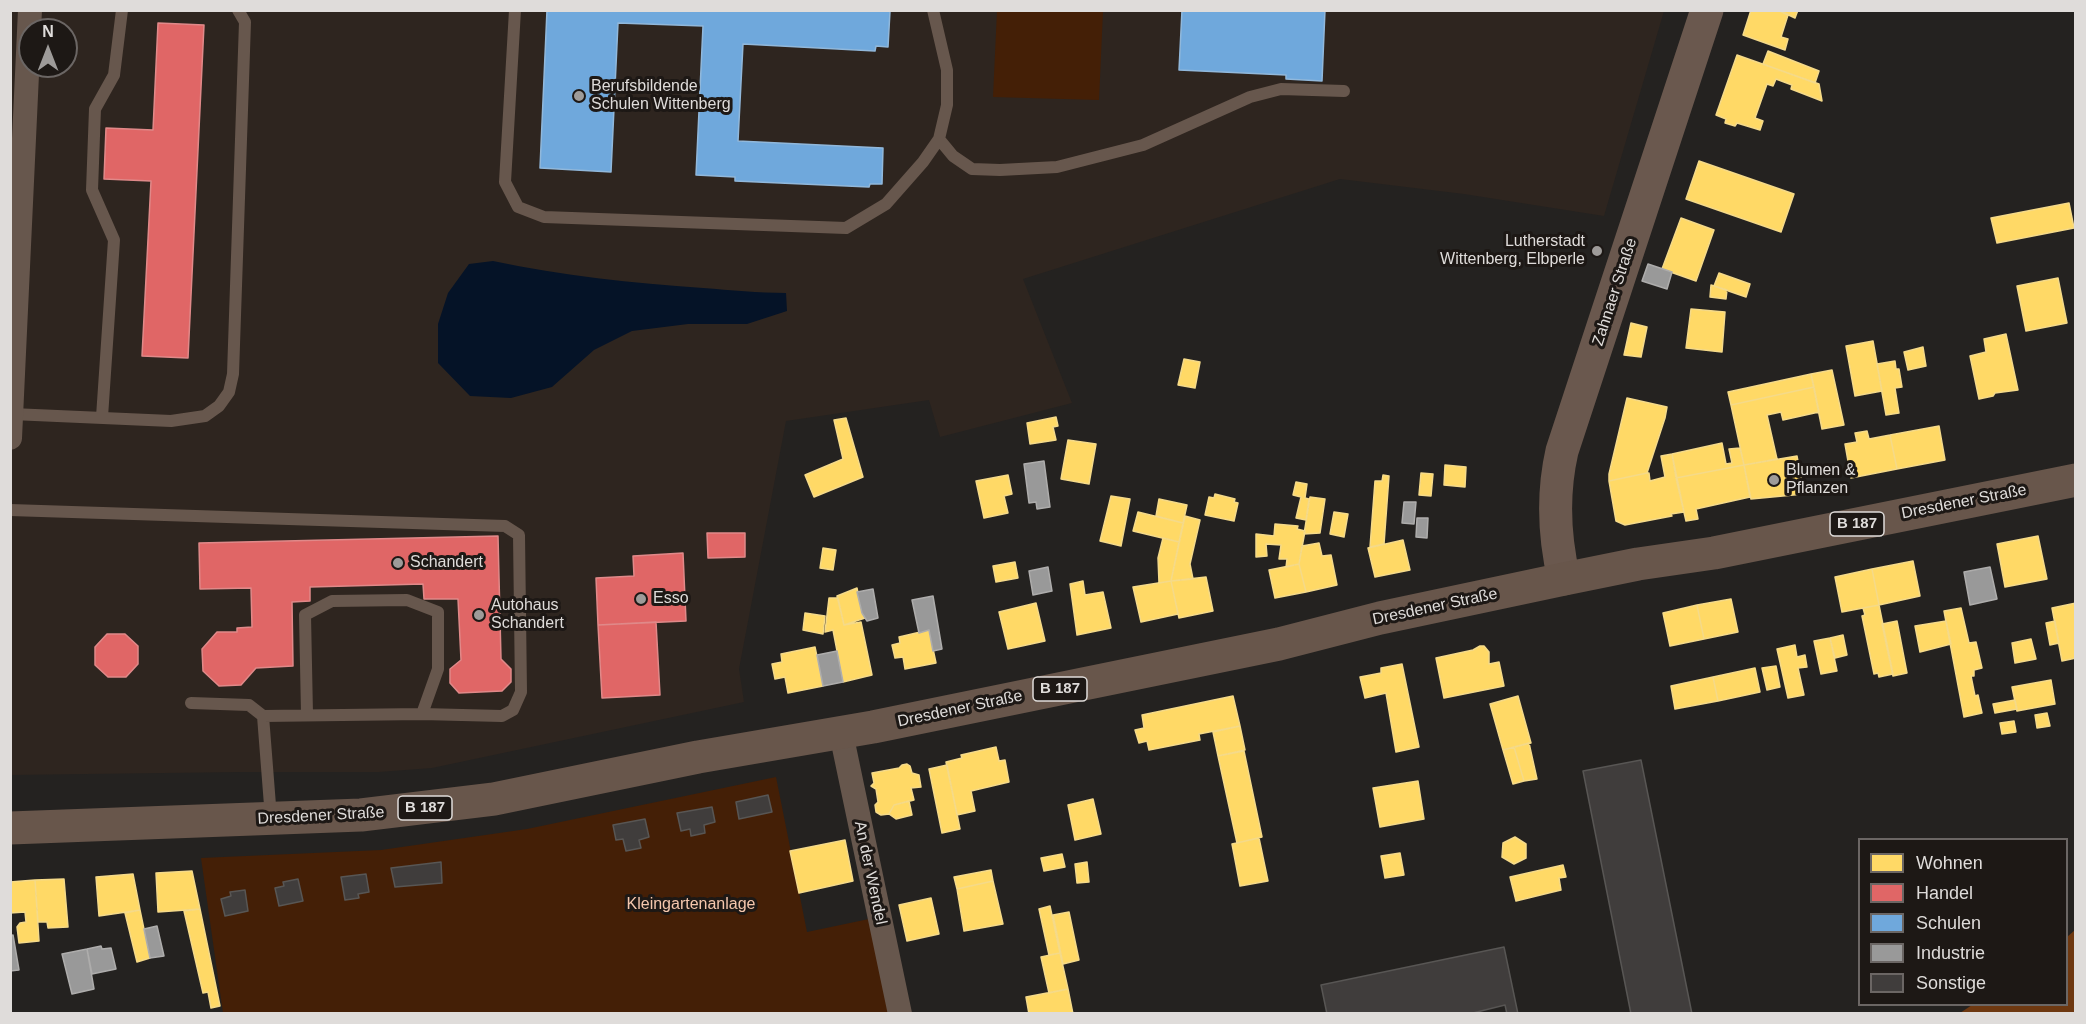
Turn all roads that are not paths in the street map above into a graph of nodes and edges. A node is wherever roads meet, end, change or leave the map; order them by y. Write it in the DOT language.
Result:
graph roads {
  1 [pos="30,10"];
  2 [pos="122,10"];
  3 [pos="238,10"];
  4 [pos="515,10"];
  5 [pos="933,10"];
  6 [pos="1707,10"];
  7 [pos="1344,91"];
  8 [pos="939,139"];
  9 [pos="16,201"];
  10 [pos="12,414"];
  11 [pos="102,417"];
  12 [pos="10,438"];
  13 [pos="2076,480"];
  14 [pos="10,510"];
  15 [pos="1564,579"];
  16 [pos="191,703"];
  17 [pos="307,714"];
  18 [pos="422,714"];
  19 [pos="263,716"];
  20 [pos="840,733"];
  21 [pos="271,819"];
  22 [pos="10,828"];
  23 [pos="900,1014"];
  1 -- 9 [label="street"];
  2 -- 11 [label="lane"];
  3 -- 11 [label="lane"];
  4 -- 8 [label="lane"];
  5 -- 8 [label="lane"];
  6 -- 15 [label="main road, Zahnaer Straße"];
  7 -- 8 [label="lane"];
  9 -- 10 [label="street"];
  10 -- 11 [label="lane"];
  10 -- 12 [label="street"];
  13 -- 15 [label="main road, Dresdener Straße / B 187"];
  14 -- 18 [label="lane"];
  15 -- 20 [label="main road, Dresdener Straße / B 187"];
  16 -- 19 [label="lane"];
  17 -- 18 [label="lane"];
  17 -- 18 [label="lane"];
  17 -- 19 [label="lane"];
  19 -- 21 [label="lane"];
  20 -- 21 [label="main road, Dresdener Straße / B 187"];
  20 -- 23 [label="street, An der Wendel"];
  21 -- 22 [label="main road, Dresdener Straße / B 187"];
}
